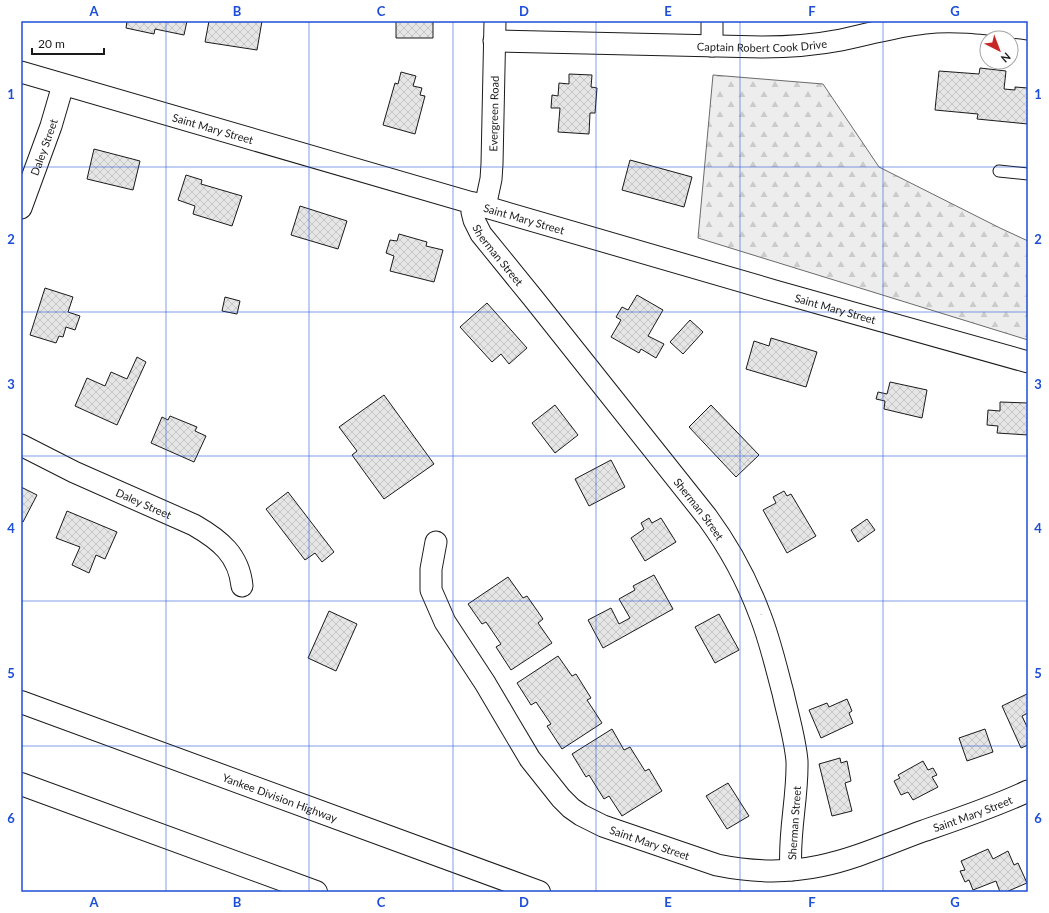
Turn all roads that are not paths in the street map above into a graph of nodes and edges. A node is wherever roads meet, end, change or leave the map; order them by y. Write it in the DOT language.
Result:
graph roads {
  1 [pos="712,21"];
  2 [pos="874,27"];
  3 [pos="1028,29"];
  4 [pos="494,31"];
  5 [pos="712,46"];
  6 [pos="21,72"];
  7 [pos="63,85"];
  8 [pos="999,171"];
  9 [pos="1028,174"];
  10 [pos="479,205"];
  11 [pos="21,208"];
  12 [pos="1028,362"];
  13 [pos="21,445"];
  14 [pos="436,542"];
  15 [pos="242,586"];
  16 [pos="21,702"];
  17 [pos="21,784"];
  18 [pos="1028,791"];
  19 [pos="791,870"];
  20 [pos="316,892"];
  21 [pos="539,892"];
  1 -- 5 [label="street"];
  2 -- 3 [label="street, Captain Robert Cook Drive"];
  2 -- 5 [label="street, Captain Robert Cook Drive"];
  4 -- 5 [label="street, Captain Robert Cook Drive"];
  4 -- 10 [label="street, Evergreen Road"];
  6 -- 7 [label="street, Saint Mary Street"];
  7 -- 10 [label="street, Saint Mary Street"];
  7 -- 11 [label="street, Daley Street"];
  8 -- 9 [label="lane"];
  10 -- 12 [label="street, Saint Mary Street"];
  10 -- 19 [label="street, Sherman Street"];
  13 -- 15 [label="street, Daley Street"];
  14 -- 19 [label="street, Saint Mary Street"];
  16 -- 21 [label="highway, Yankee Division Highway"];
  17 -- 20 [label="highway"];
  18 -- 19 [label="street, Saint Mary Street"];
}
